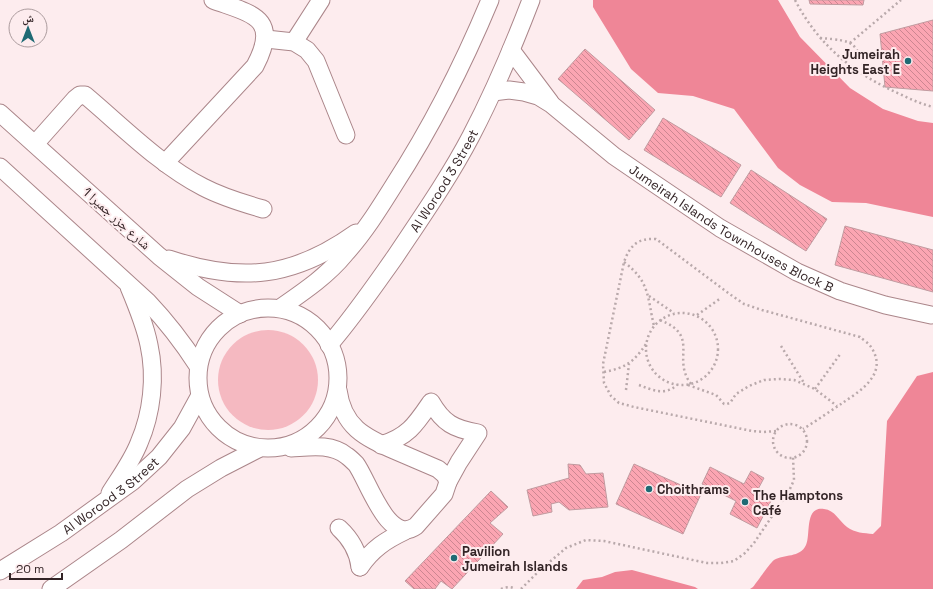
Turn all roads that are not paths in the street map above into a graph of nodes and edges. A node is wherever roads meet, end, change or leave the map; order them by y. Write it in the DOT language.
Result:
graph roads {
  1 [pos="213,0"];
  2 [pos="321,0"];
  3 [pos="490,0"];
  4 [pos="531,0"];
  5 [pos="266,39"];
  6 [pos="294,42"];
  7 [pos="511,50"];
  8 [pos="493,92"];
  9 [pos="551,104"];
  10 [pos="0,113"];
  11 [pos="346,135"];
  12 [pos="35,144"];
  13 [pos="165,163"];
  14 [pos="0,167"];
  15 [pos="263,209"];
  16 [pos="370,222"];
  17 [pos="159,256"];
  18 [pos="128,283"];
  19 [pos="280,308"];
  20 [pos="240,314"];
  21 [pos="932,315"];
  22 [pos="329,345"];
  23 [pos="198,366"];
  24 [pos="338,388"];
  25 [pos="199,397"];
  26 [pos="381,445"];
  27 [pos="258,448"];
  28 [pos="279,448"];
  29 [pos="448,482"];
  30 [pos="104,501"];
  31 [pos="338,528"];
  32 [pos="405,531"];
  33 [pos="0,571"];
  34 [pos="50,589"];
  1 -- 5 [label="street"];
  2 -- 6 [label="street"];
  3 -- 16 [label="street"];
  4 -- 7 [label="street, Al Worood 3 Street"];
  5 -- 6 [label="street"];
  5 -- 13 [label="street"];
  6 -- 11 [label="street"];
  7 -- 8 [label="street, Al Worood 3 Street"];
  7 -- 9 [label="street, Jumeirah Islands Townhouses Block B"];
  8 -- 9 [label="street, Jumeirah Islands Townhouses Block B"];
  8 -- 22 [label="street, Al Worood 3 Street"];
  9 -- 21 [label="street, Jumeirah Islands Townhouses Block B"];
  10 -- 12 [label="street, شارع جزر جميرا 1"];
  12 -- 13 [label="street"];
  12 -- 17 [label="street, شارع جزر جميرا 1"];
  13 -- 15 [label="street"];
  14 -- 18 [label="street"];
  16 -- 17 [label="street"];
  16 -- 19 [label="street"];
  17 -- 20 [label="street, شارع جزر جميرا 1"];
  18 -- 23 [label="street"];
  18 -- 30 [label="street"];
  19 -- 20 [label="street"];
  19 -- 22 [label="street"];
  20 -- 23 [label="street"];
  22 -- 24 [label="street"];
  23 -- 25 [label="street"];
  24 -- 26 [label="street"];
  24 -- 28 [label="street"];
  25 -- 27 [label="street"];
  25 -- 30 [label="street, Al Worood 3 Street"];
  26 -- 29 [label="street"];
  26 -- 29 [label="street"];
  27 -- 28 [label="street"];
  27 -- 34 [label="street"];
  28 -- 32 [label="street"];
  29 -- 32 [label="street"];
  30 -- 33 [label="street, Al Worood 3 Street"];
  31 -- 32 [label="street"];
}
